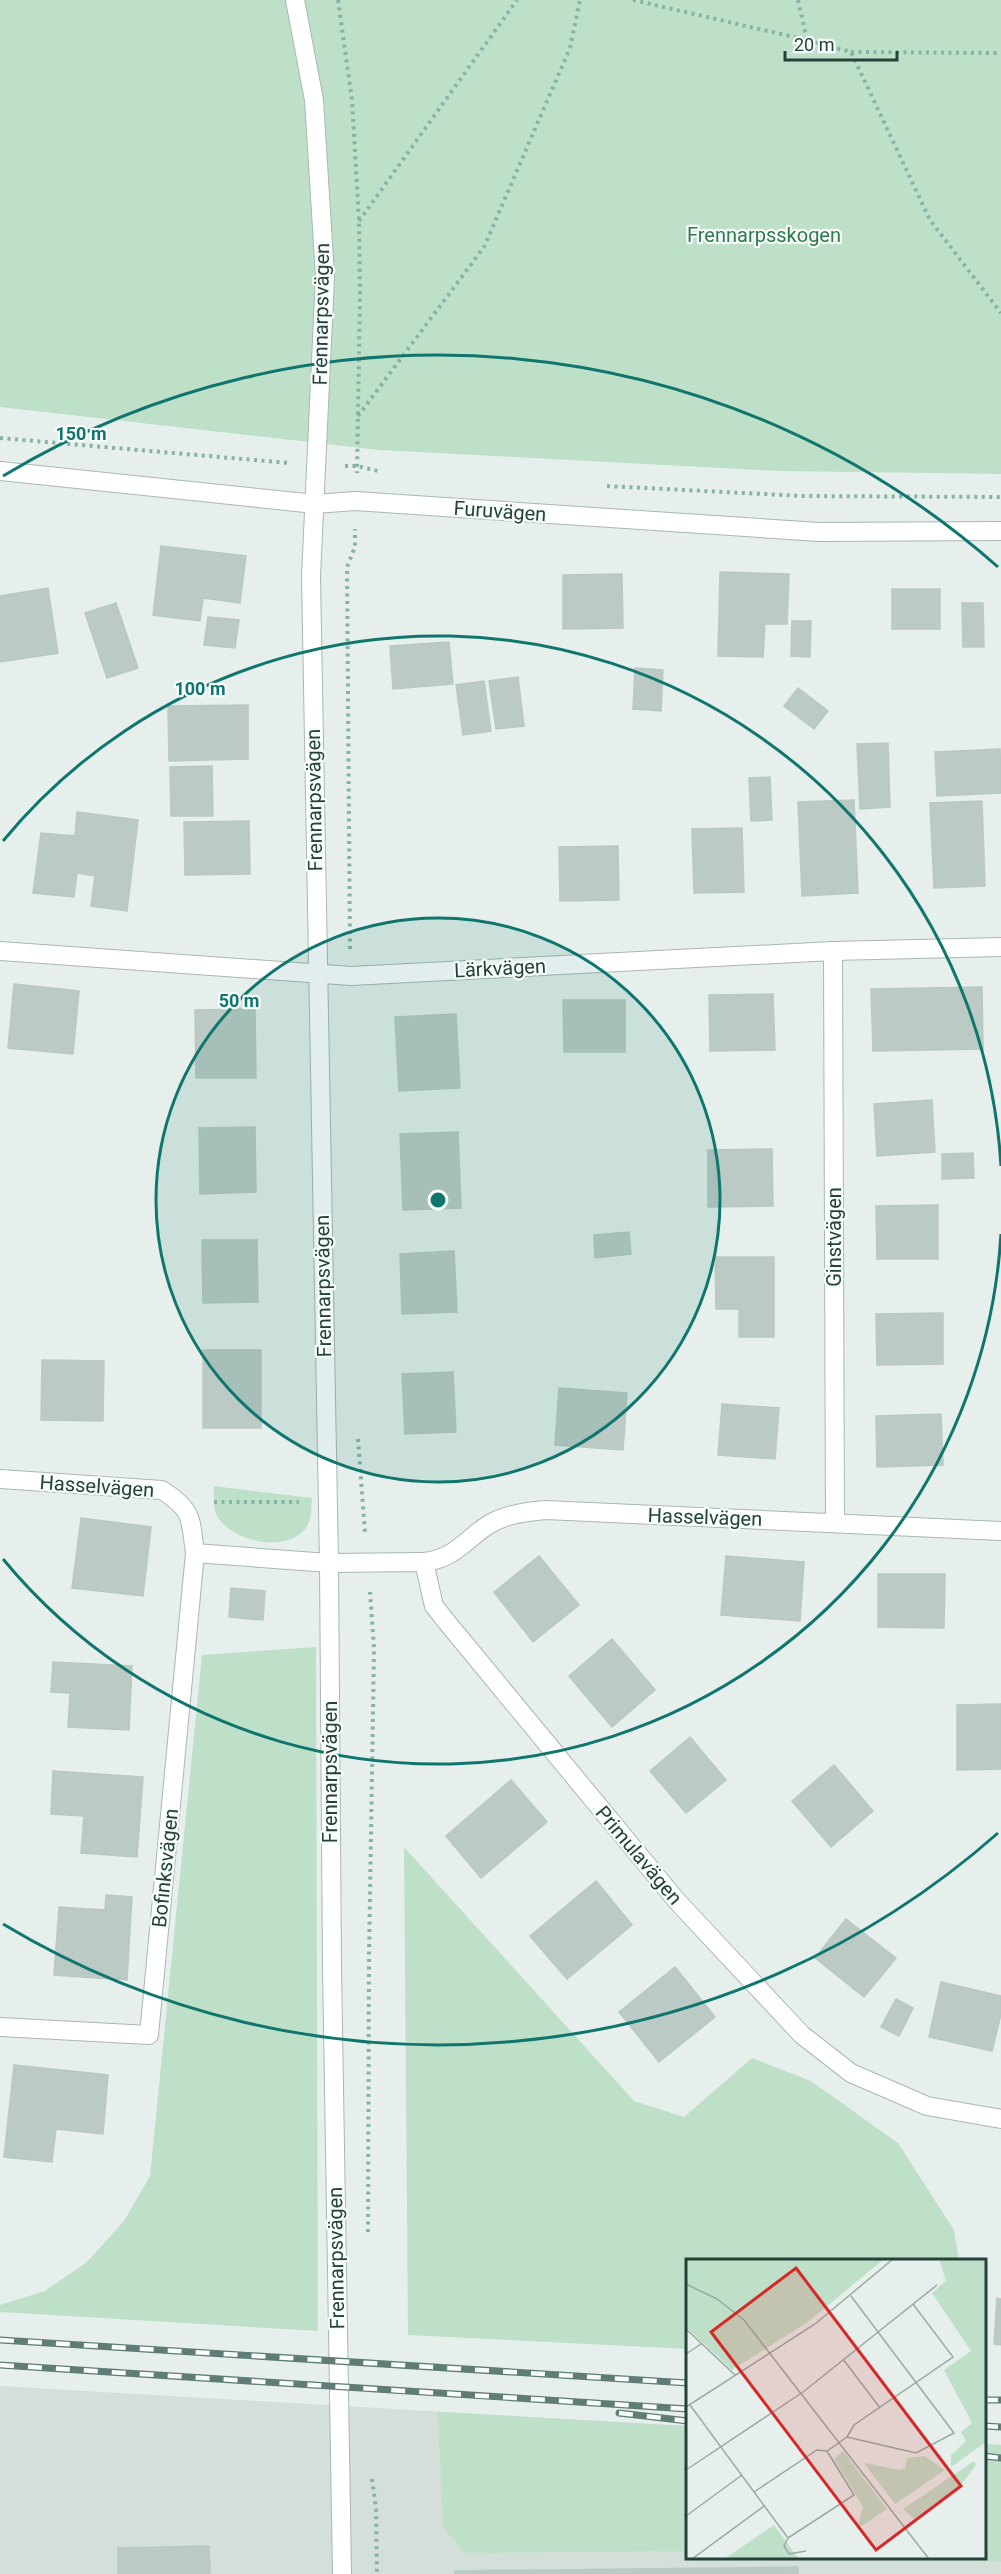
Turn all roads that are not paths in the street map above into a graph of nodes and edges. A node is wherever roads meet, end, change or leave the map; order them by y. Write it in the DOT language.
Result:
graph roads {
  1 [pos="295,0"];
  2 [pos="0,471"];
  3 [pos="315,504"];
  4 [pos="1001,531"];
  5 [pos="1001,947"];
  6 [pos="0,951"];
  7 [pos="833,951"];
  8 [pos="317,975"];
  9 [pos="0,1479"];
  10 [pos="835,1523"];
  11 [pos="1001,1531"];
  12 [pos="195,1553"];
  13 [pos="424,1562"];
  14 [pos="329,1563"];
  15 [pos="0,2027"];
  16 [pos="1001,2119"];
  17 [pos="342,2574"];
  1 -- 3 [label="street, Frennarpsvägen"];
  2 -- 3 [label="street, Furuvägen"];
  3 -- 4 [label="street, Furuvägen"];
  3 -- 8 [label="street, Frennarpsvägen"];
  5 -- 7 [label="street, Lärkvägen"];
  6 -- 8 [label="street, Lärkvägen"];
  7 -- 8 [label="street, Lärkvägen"];
  7 -- 10 [label="street, Ginstvägen"];
  8 -- 14 [label="street, Frennarpsvägen"];
  9 -- 12 [label="street, Hasselvägen"];
  10 -- 11 [label="street, Hasselvägen"];
  10 -- 13 [label="street, Hasselvägen"];
  12 -- 14 [label="street"];
  12 -- 15 [label="street, Bofinksvägen"];
  13 -- 14 [label="street"];
  13 -- 16 [label="street, Primulavägen"];
  14 -- 17 [label="street, Frennarpsvägen"];
}
